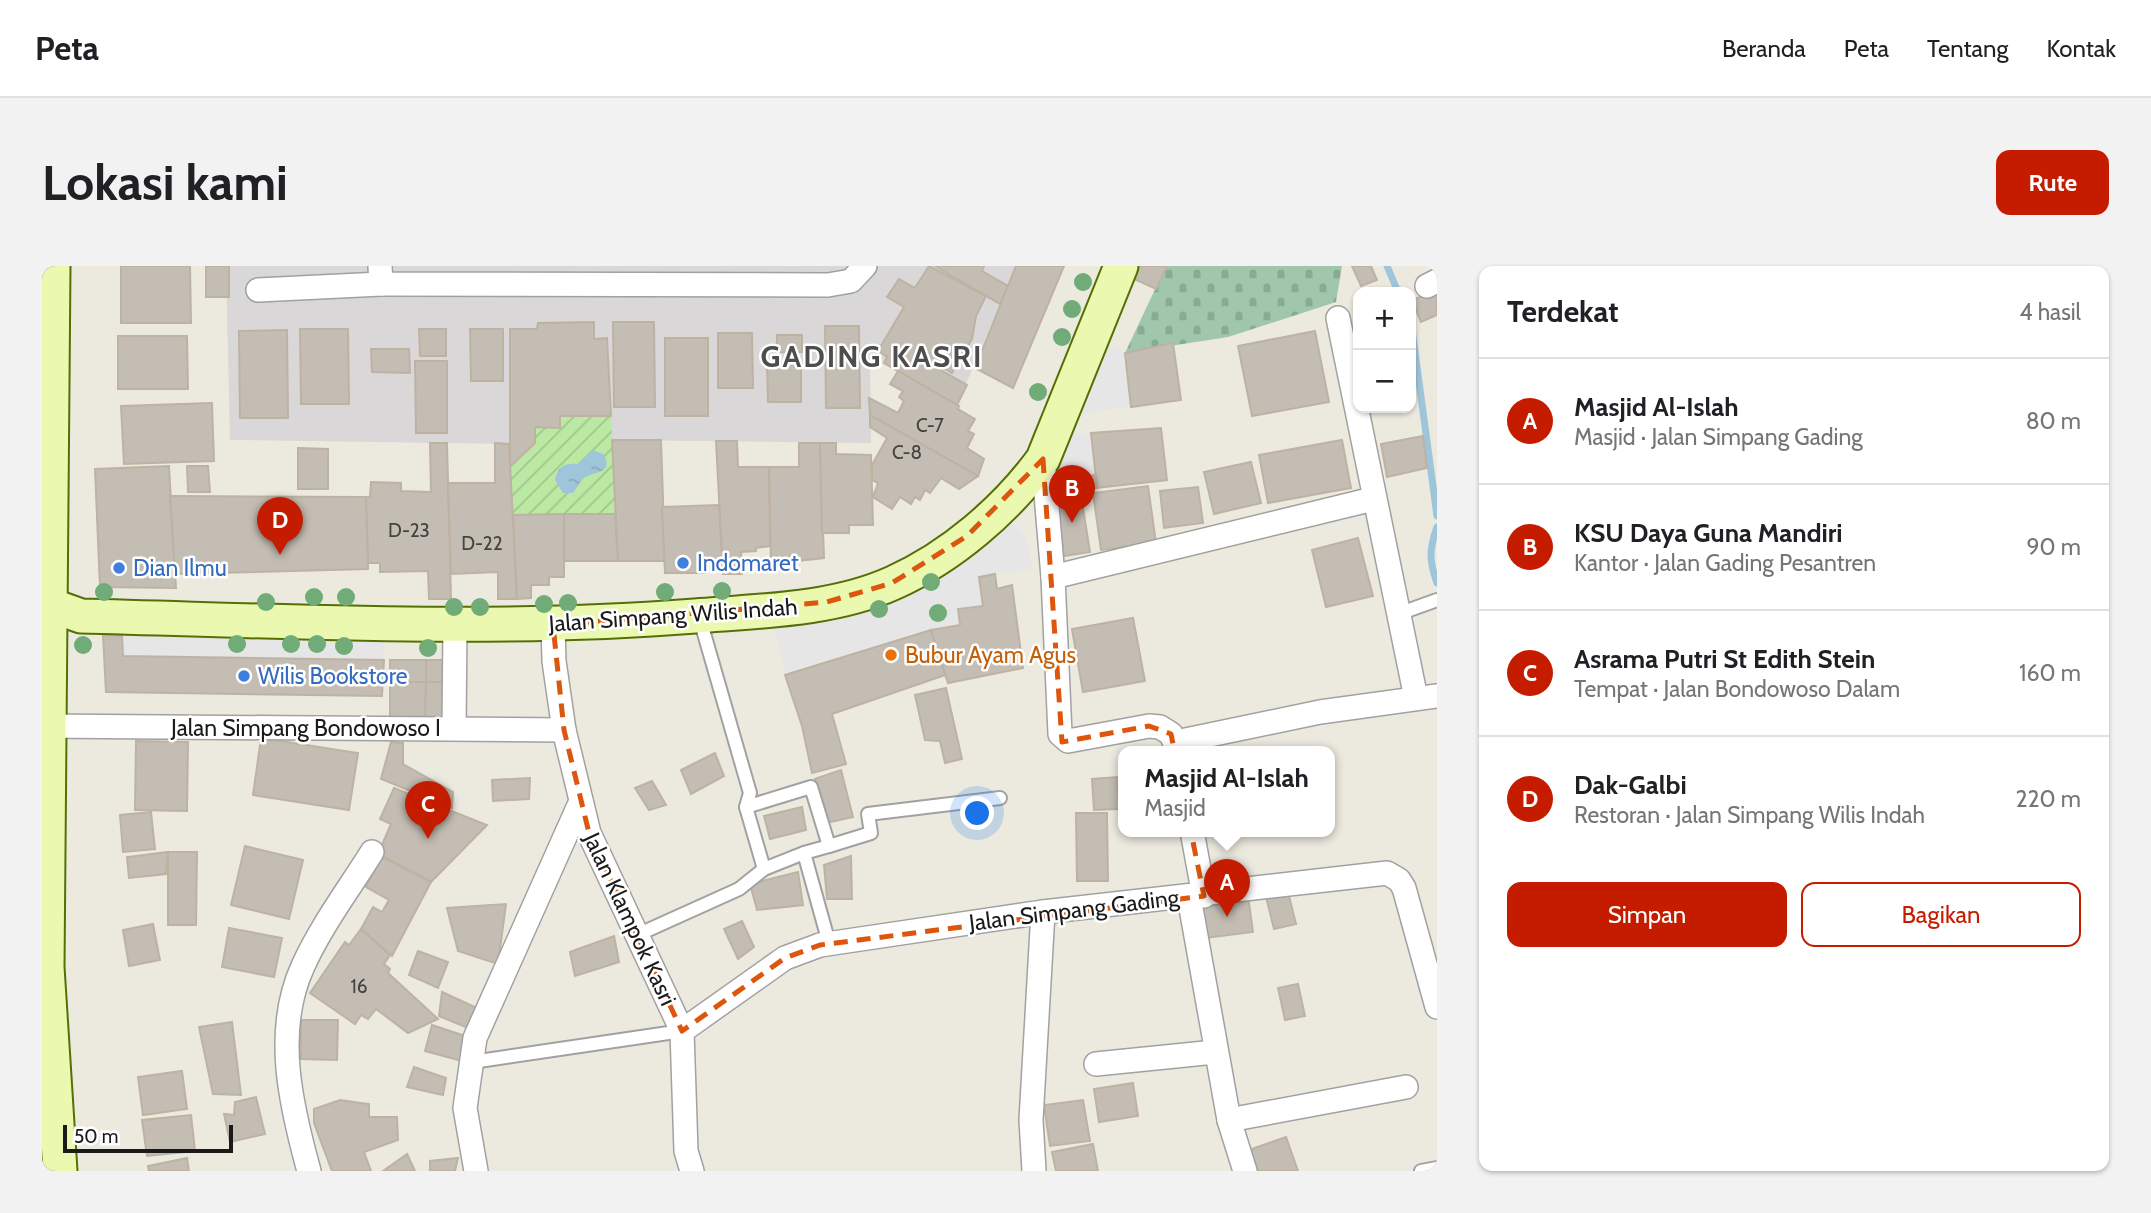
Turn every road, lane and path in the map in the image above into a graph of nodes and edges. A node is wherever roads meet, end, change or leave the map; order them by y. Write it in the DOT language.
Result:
graph roads {
  1 [pos="53,266"];
  2 [pos="865,266"];
  3 [pos="1121,266"];
  4 [pos="381,275"];
  5 [pos="828,276"];
  6 [pos="258,290"];
  7 [pos="1338,318"];
  8 [pos="1042,459"];
  9 [pos="1373,499"];
  10 [pos="1053,577"];
  11 [pos="1437,600"];
  12 [pos="45,602"];
  13 [pos="1401,613"];
  14 [pos="699,615"];
  15 [pos="553,625"];
  16 [pos="455,626"];
  17 [pos="1427,697"];
  18 [pos="46,726"];
  19 [pos="454,728"];
  20 [pos="564,730"];
  21 [pos="1177,746"];
  22 [pos="1000,798"];
  23 [pos="581,802"];
  24 [pos="746,807"];
  25 [pos="1192,837"];
  26 [pos="829,846"];
  27 [pos="372,852"];
  28 [pos="804,853"];
  29 [pos="764,869"];
  30 [pos="1196,896"];
  31 [pos="1043,912"];
  32 [pos="637,935"];
  33 [pos="829,943"];
  34 [pos="44,967"];
  35 [pos="1437,1007"];
  36 [pos="682,1031"];
  37 [pos="1215,1052"];
  38 [pos="472,1062"];
  39 [pos="1096,1064"];
  40 [pos="1406,1087"];
  41 [pos="1229,1120"];
  42 [pos="1437,1168"];
  43 [pos="60,1171"];
  44 [pos="309,1171"];
  45 [pos="476,1171"];
  46 [pos="692,1171"];
  47 [pos="1034,1171"];
  48 [pos="1245,1171"];
  49 [pos="1420,1171"];
  1 -- 12 [label="main road"];
  2 -- 5 [label="street"];
  3 -- 8 [label="main road, Jalan Simpang Wilis Indah"];
  4 -- 5 [label="street"];
  4 -- 6 [label="street"];
  7 -- 9 [label="street"];
  8 -- 10 [label="street"];
  8 -- 14 [label="main road, Jalan Simpang Wilis Indah"];
  9 -- 10 [label="street"];
  9 -- 13 [label="street"];
  10 -- 21 [label="street"];
  11 -- 13 [label="lane"];
  12 -- 16 [label="main road, Jalan Simpang Wilis Indah"];
  12 -- 18 [label="main road"];
  13 -- 17 [label="street"];
  14 -- 15 [label="main road, Jalan Simpang Wilis Indah"];
  14 -- 24 [label="lane"];
  15 -- 16 [label="main road, Jalan Simpang Wilis Indah"];
  15 -- 20 [label="street, Jalan Klampok Kasri"];
  16 -- 19 [label="street"];
  17 -- 21 [label="street"];
  18 -- 19 [label="street, Jalan Simpang Bondowoso I"];
  18 -- 34 [label="main road"];
  19 -- 20 [label="street, Jalan Simpang Bondowoso I"];
  20 -- 23 [label="street, Jalan Klampok Kasri"];
  22 -- 26 [label="lane"];
  23 -- 32 [label="street, Jalan Klampok Kasri"];
  23 -- 38 [label="street"];
  24 -- 26 [label="lane"];
  24 -- 29 [label="lane"];
  25 -- 30 [label="street"];
  26 -- 28 [label="lane"];
  27 -- 44 [label="street"];
  28 -- 29 [label="lane"];
  28 -- 33 [label="lane"];
  29 -- 32 [label="lane"];
  30 -- 31 [label="street, Jalan Simpang Gading"];
  30 -- 35 [label="street, Jalan Simpang Gading"];
  30 -- 37 [label="street"];
  31 -- 33 [label="street, Jalan Simpang Gading"];
  31 -- 47 [label="street"];
  32 -- 36 [label="street, Jalan Klampok Kasri"];
  33 -- 36 [label="street, Jalan Simpang Gading"];
  34 -- 43 [label="main road"];
  36 -- 38 [label="lane"];
  36 -- 46 [label="street, Jalan Klampok Kasri"];
  37 -- 39 [label="street"];
  37 -- 41 [label="street"];
  38 -- 45 [label="street"];
  40 -- 41 [label="street"];
  41 -- 48 [label="street"];
  42 -- 49 [label="lane"];
}
